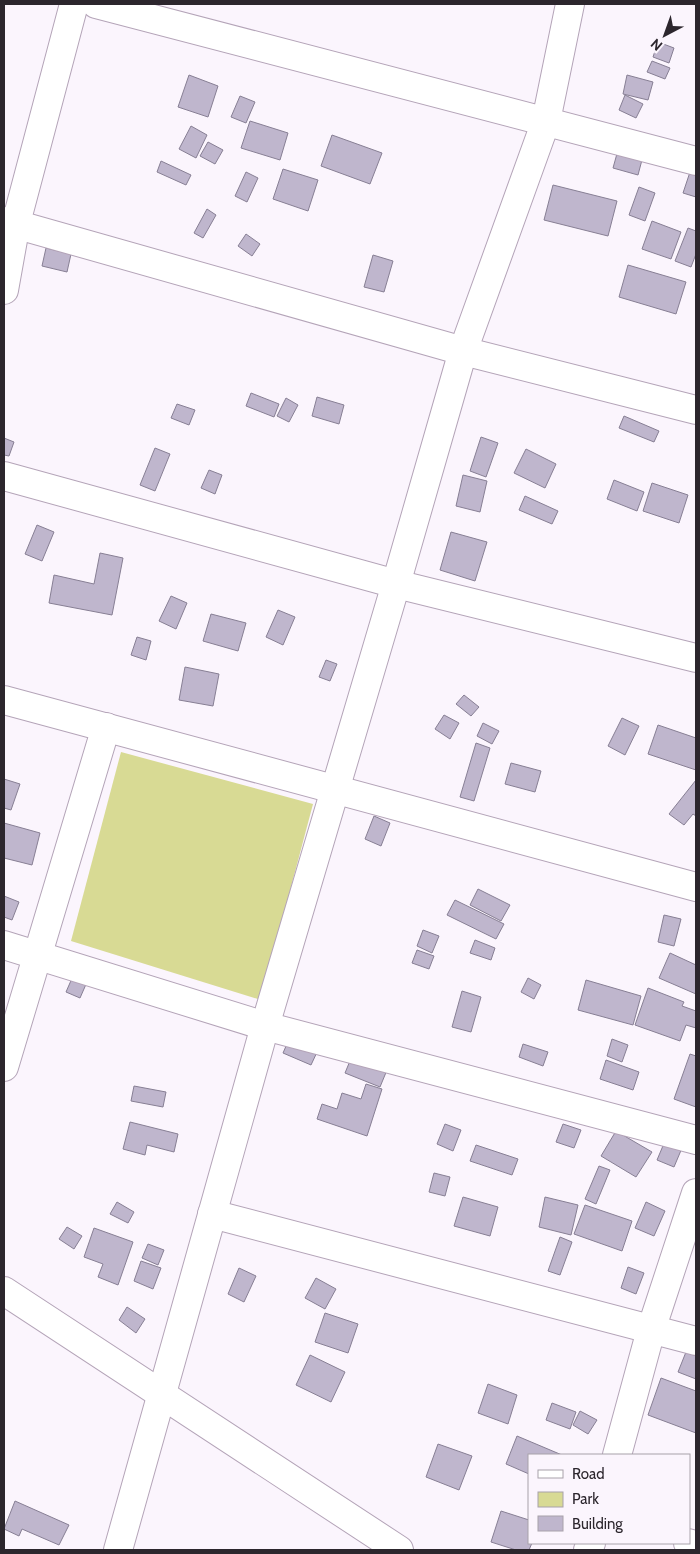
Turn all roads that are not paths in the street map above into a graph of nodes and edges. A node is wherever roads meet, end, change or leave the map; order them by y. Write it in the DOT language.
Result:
graph roads {
  1 [pos="74,4"];
  2 [pos="96,4"];
  3 [pos="570,4"];
  4 [pos="546,121"];
  5 [pos="696,161"];
  6 [pos="10,222"];
  7 [pos="4,290"];
  8 [pos="463,351"];
  9 [pos="696,410"];
  10 [pos="4,476"];
  11 [pos="396,584"];
  12 [pos="696,658"];
  13 [pos="4,700"];
  14 [pos="106,728"];
  15 [pos="335,789"];
  16 [pos="696,887"];
  17 [pos="4,945"];
  18 [pos="38,956"];
  19 [pos="265,1026"];
  20 [pos="4,1066"];
  21 [pos="696,1140"];
  22 [pos="696,1193"];
  23 [pos="212,1214"];
  24 [pos="4,1291"];
  25 [pos="651,1330"];
  26 [pos="696,1341"];
  27 [pos="161,1394"];
  28 [pos="617,1454"];
  29 [pos="118,1550"];
  30 [pos="399,1550"];
  1 -- 6 [label="street"];
  2 -- 4 [label="street"];
  3 -- 4 [label="street"];
  4 -- 5 [label="street"];
  4 -- 8 [label="street"];
  6 -- 7 [label="street"];
  6 -- 8 [label="street"];
  8 -- 9 [label="street"];
  8 -- 11 [label="street"];
  10 -- 11 [label="street"];
  11 -- 12 [label="street"];
  11 -- 15 [label="street"];
  13 -- 14 [label="street"];
  14 -- 15 [label="street"];
  14 -- 18 [label="street"];
  15 -- 16 [label="street"];
  15 -- 19 [label="street"];
  17 -- 18 [label="street"];
  18 -- 19 [label="street"];
  18 -- 20 [label="street"];
  19 -- 21 [label="street"];
  19 -- 23 [label="street"];
  22 -- 25 [label="street"];
  23 -- 25 [label="street"];
  23 -- 27 [label="street"];
  24 -- 27 [label="street"];
  25 -- 26 [label="street"];
  25 -- 28 [label="street"];
  27 -- 29 [label="street"];
  27 -- 30 [label="street"];
}
